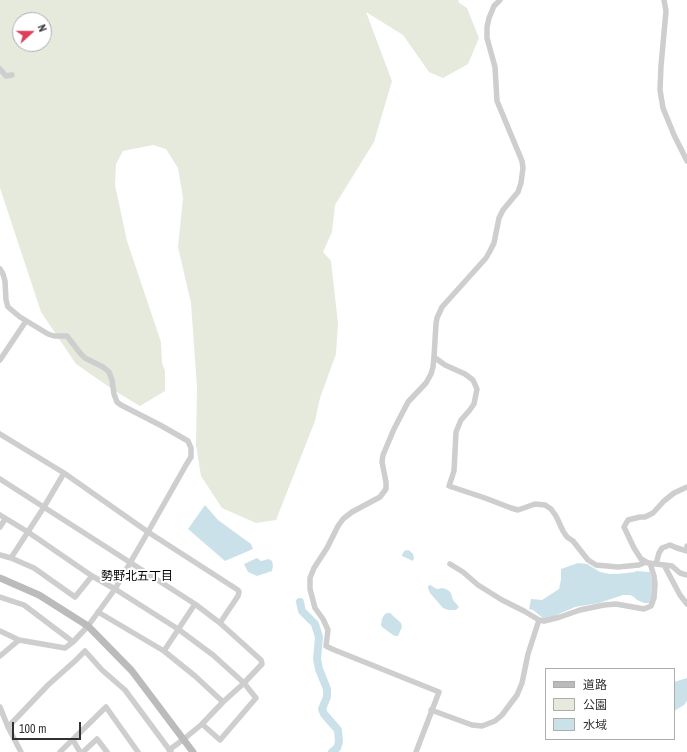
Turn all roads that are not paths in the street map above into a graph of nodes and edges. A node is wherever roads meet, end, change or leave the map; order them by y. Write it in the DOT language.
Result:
graph roads {
  1 [pos="500,0"];
  2 [pos="664,0"];
  3 [pos="0,69"];
  4 [pos="12,75"];
  5 [pos="687,161"];
  6 [pos="0,269"];
  7 [pos="26,321"];
  8 [pos="434,357"];
  9 [pos="0,360"];
  10 [pos="0,434"];
  11 [pos="64,472"];
  12 [pos="0,479"];
  13 [pos="687,487"];
  14 [pos="44,507"];
  15 [pos="2,517"];
  16 [pos="0,527"];
  17 [pos="28,532"];
  18 [pos="148,532"];
  19 [pos="687,546"];
  20 [pos="0,555"];
  21 [pos="11,558"];
  22 [pos="130,563"];
  23 [pos="651,563"];
  24 [pos="450,564"];
  25 [pos="664,565"];
  26 [pos="687,575"];
  27 [pos="92,576"];
  28 [pos="0,578"];
  29 [pos="115,589"];
  30 [pos="0,597"];
  31 [pos="194,604"];
  32 [pos="687,604"];
  33 [pos="98,612"];
  34 [pos="539,620"];
  35 [pos="220,623"];
  36 [pos="88,626"];
  37 [pos="178,629"];
  38 [pos="0,631"];
  39 [pos="19,640"];
  40 [pos="73,642"];
  41 [pos="164,651"];
  42 [pos="0,656"];
  43 [pos="244,683"];
  44 [pos="223,702"];
  45 [pos="0,707"];
  46 [pos="432,710"];
  47 [pos="202,724"];
  48 [pos="8,727"];
  49 [pos="184,739"];
  50 [pos="73,740"];
  51 [pos="170,751"];
  52 [pos="21,752"];
  53 [pos="60,752"];
  54 [pos="80,752"];
  55 [pos="83,752"];
  56 [pos="107,752"];
  57 [pos="138,752"];
  58 [pos="193,752"];
  59 [pos="416,752"];
  1 -- 8 [label="street"];
  2 -- 5 [label="street"];
  3 -- 4 [label="street"];
  6 -- 7 [label="street"];
  7 -- 9 [label="street"];
  7 -- 18 [label="street"];
  8 -- 23 [label="street"];
  8 -- 46 [label="street"];
  10 -- 11 [label="street"];
  11 -- 14 [label="street"];
  11 -- 18 [label="street"];
  12 -- 14 [label="street"];
  13 -- 23 [label="street"];
  14 -- 17 [label="street"];
  14 -- 22 [label="street"];
  15 -- 16 [label="street"];
  15 -- 17 [label="street"];
  17 -- 21 [label="street"];
  17 -- 27 [label="street"];
  18 -- 22 [label="street"];
  18 -- 35 [label="street"];
  19 -- 23 [label="street"];
  20 -- 21 [label="street"];
  21 -- 27 [label="street"];
  22 -- 29 [label="street"];
  22 -- 31 [label="street"];
  23 -- 25 [label="street"];
  23 -- 34 [label="street"];
  24 -- 34 [label="street"];
  25 -- 26 [label="street"];
  25 -- 32 [label="street"];
  27 -- 29 [label="street"];
  28 -- 36 [label="street"];
  29 -- 33 [label="street"];
  29 -- 37 [label="street"];
  30 -- 40 [label="street"];
  31 -- 35 [label="street"];
  31 -- 37 [label="street"];
  33 -- 36 [label="street"];
  33 -- 41 [label="street"];
  34 -- 46 [label="street"];
  35 -- 43 [label="street"];
  36 -- 40 [label="street"];
  36 -- 49 [label="street"];
  37 -- 41 [label="street"];
  37 -- 43 [label="street"];
  38 -- 39 [label="street"];
  39 -- 40 [label="street"];
  39 -- 42 [label="street"];
  41 -- 44 [label="street"];
  43 -- 44 [label="street"];
  43 -- 47 [label="street"];
  44 -- 47 [label="street"];
  45 -- 48 [label="street"];
  46 -- 59 [label="street"];
  47 -- 49 [label="street"];
  48 -- 51 [label="street"];
  48 -- 52 [label="street"];
  49 -- 51 [label="street"];
  49 -- 58 [label="street"];
  50 -- 53 [label="street"];
  50 -- 54 [label="street"];
  50 -- 57 [label="street"];
  55 -- 56 [label="street"];
}
